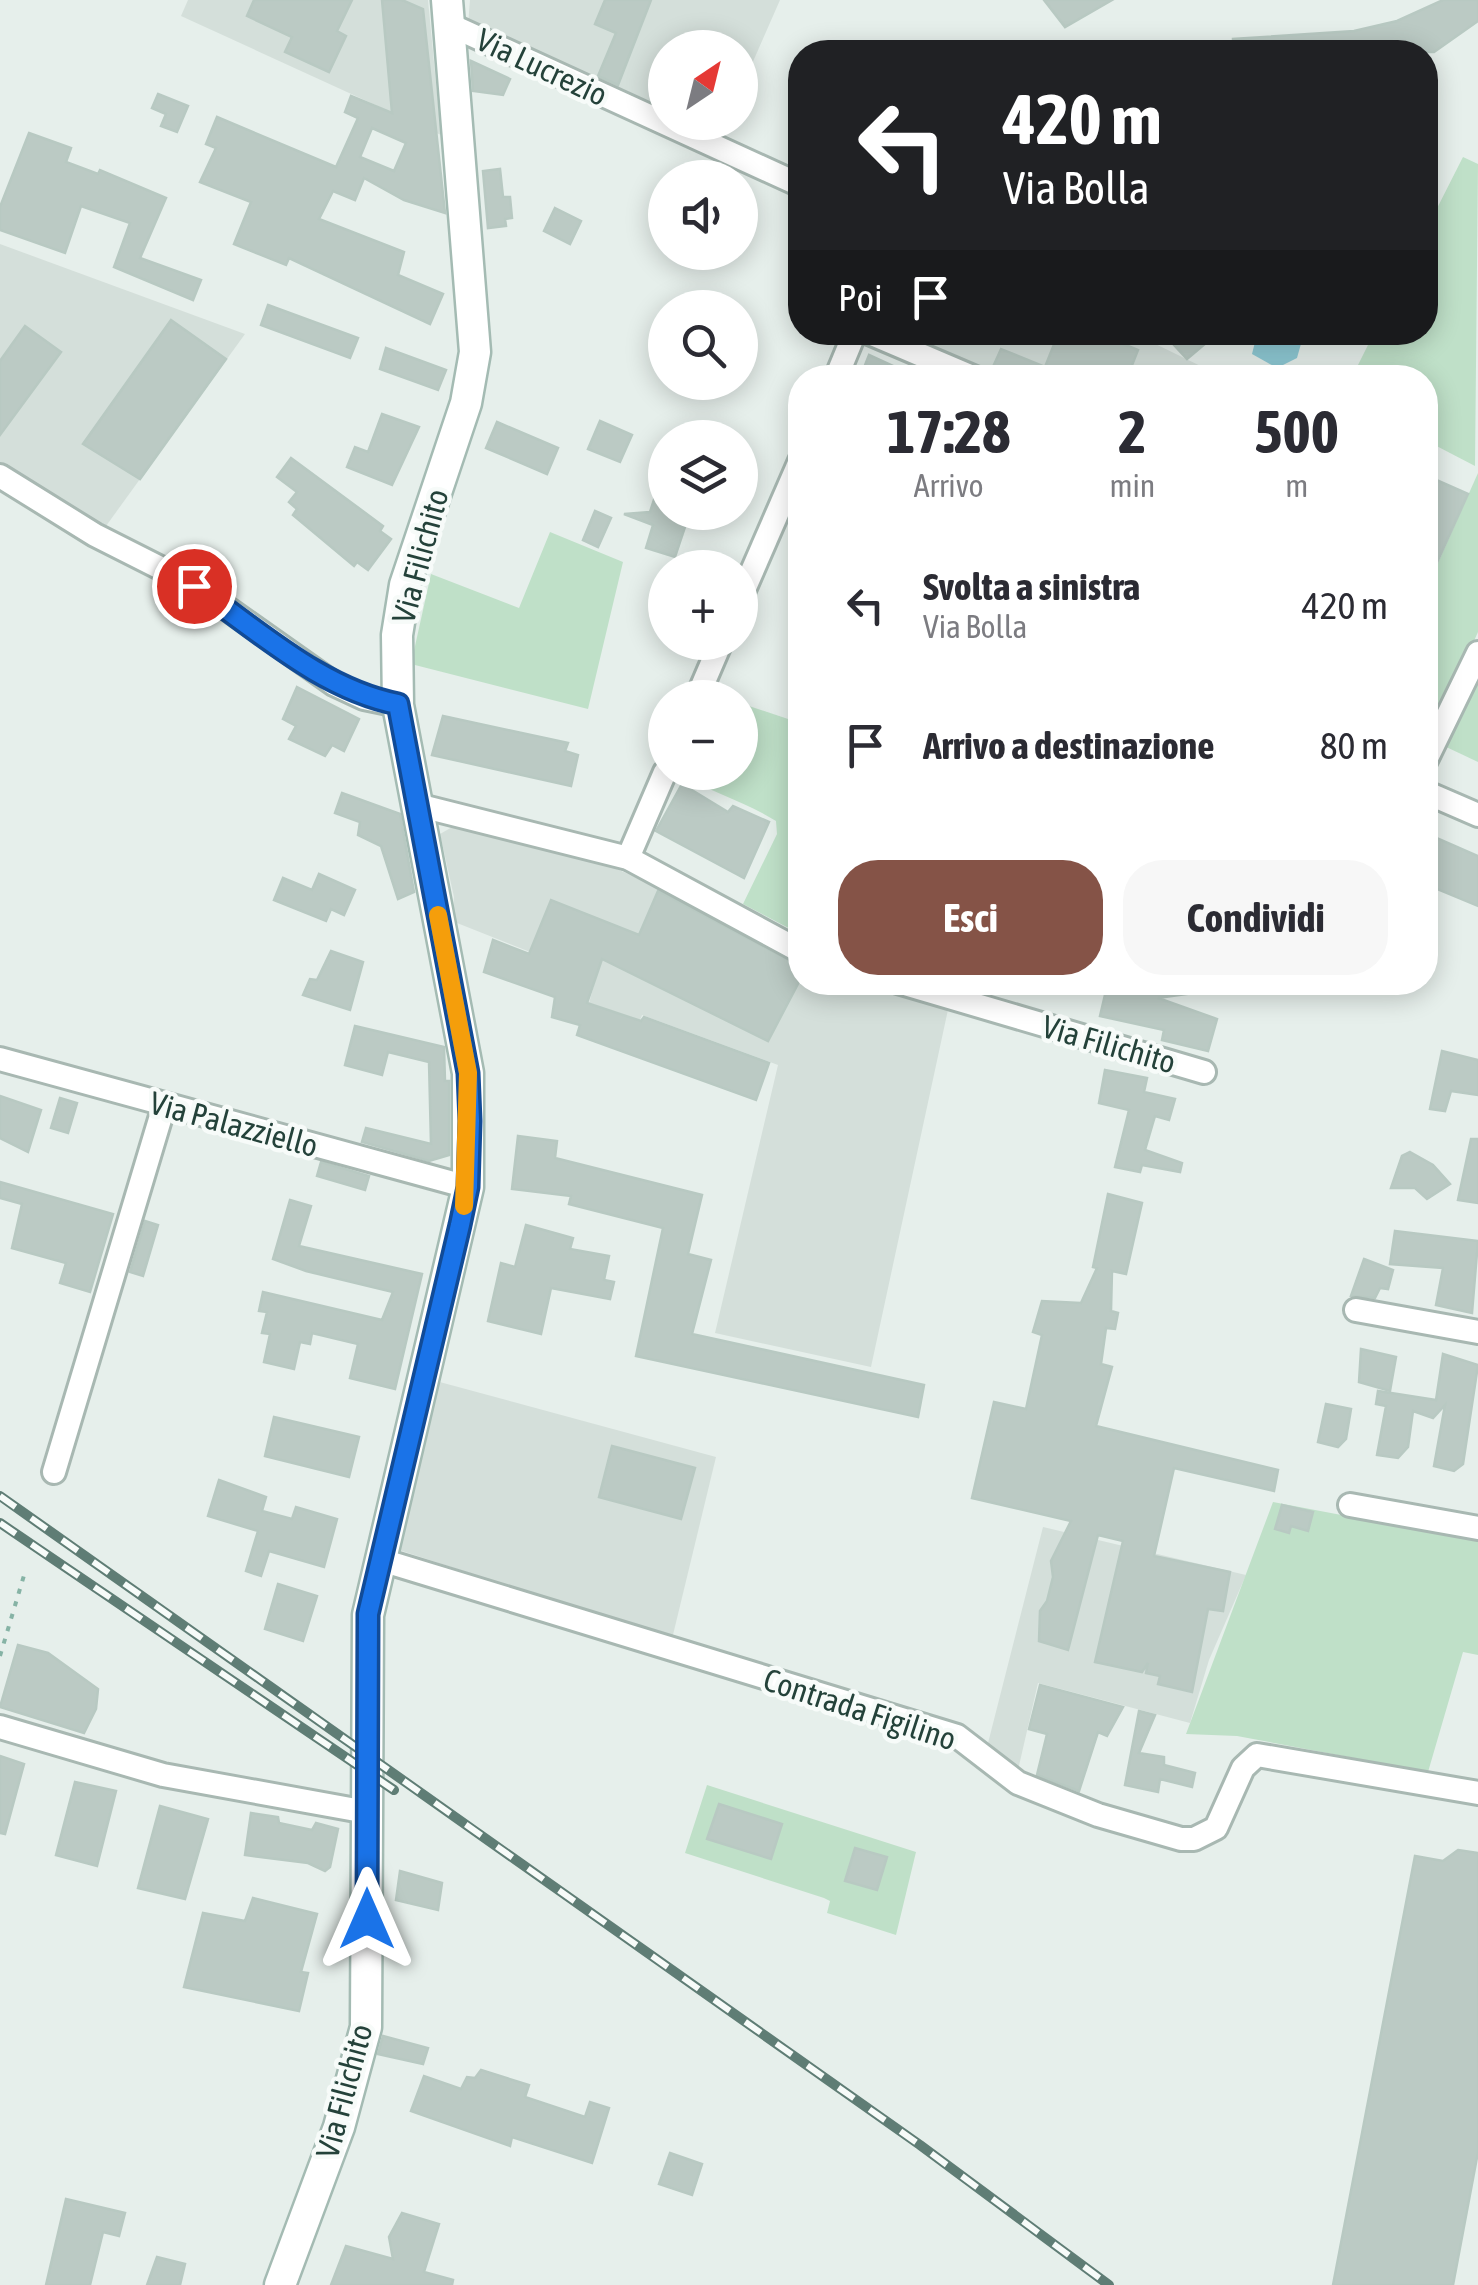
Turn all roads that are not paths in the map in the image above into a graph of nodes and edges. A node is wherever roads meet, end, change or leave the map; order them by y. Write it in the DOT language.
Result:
graph roads {
  1 [pos="447,12"];
  2 [pos="788,178"];
  3 [pos="899,345"];
  4 [pos="945,365"];
  5 [pos="0,476"];
  6 [pos="788,489"];
  7 [pos="778,513"];
  8 [pos="788,517"];
  9 [pos="758,558"];
  10 [pos="1478,654"];
  11 [pos="398,704"];
  12 [pos="1438,736"];
  13 [pos="657,790"];
  14 [pos="1438,798"];
  15 [pos="417,805"];
  16 [pos="1478,815"];
  17 [pos="628,858"];
  18 [pos="788,944"];
  19 [pos="942,995"];
  20 [pos="0,1058"];
  21 [pos="1204,1072"];
  22 [pos="164,1106"];
  23 [pos="468,1187"];
  24 [pos="1356,1310"];
  25 [pos="1478,1332"];
  26 [pos="54,1472"];
  27 [pos="1350,1506"];
  28 [pos="1478,1528"];
  29 [pos="378,1559"];
  30 [pos="0,1727"];
  31 [pos="1478,1793"];
  32 [pos="368,1812"];
  33 [pos="280,2285"];
  1 -- 2 [label="street, Via Lucrezio"];
  1 -- 11 [label="street, Via Filichito"];
  3 -- 4 [label="street"];
  5 -- 11 [label="street"];
  6 -- 7 [label="street"];
  7 -- 8 [label="street"];
  7 -- 9 [label="street"];
  10 -- 12 [label="street"];
  11 -- 15 [label="street, Via Filichito"];
  13 -- 17 [label="street"];
  14 -- 16 [label="street"];
  15 -- 17 [label="street"];
  15 -- 23 [label="street, Via Filichito"];
  17 -- 18 [label="street"];
  19 -- 21 [label="street, Via Filichito"];
  20 -- 22 [label="street, Via Palazziello"];
  22 -- 23 [label="street, Via Palazziello"];
  22 -- 26 [label="street"];
  23 -- 29 [label="street, Via Filichito"];
  24 -- 25 [label="street"];
  27 -- 28 [label="street"];
  29 -- 31 [label="street, Contrada Figilino"];
  29 -- 32 [label="street, Via Filichito"];
  30 -- 32 [label="street"];
  32 -- 33 [label="street, Via Filichito"];
}
